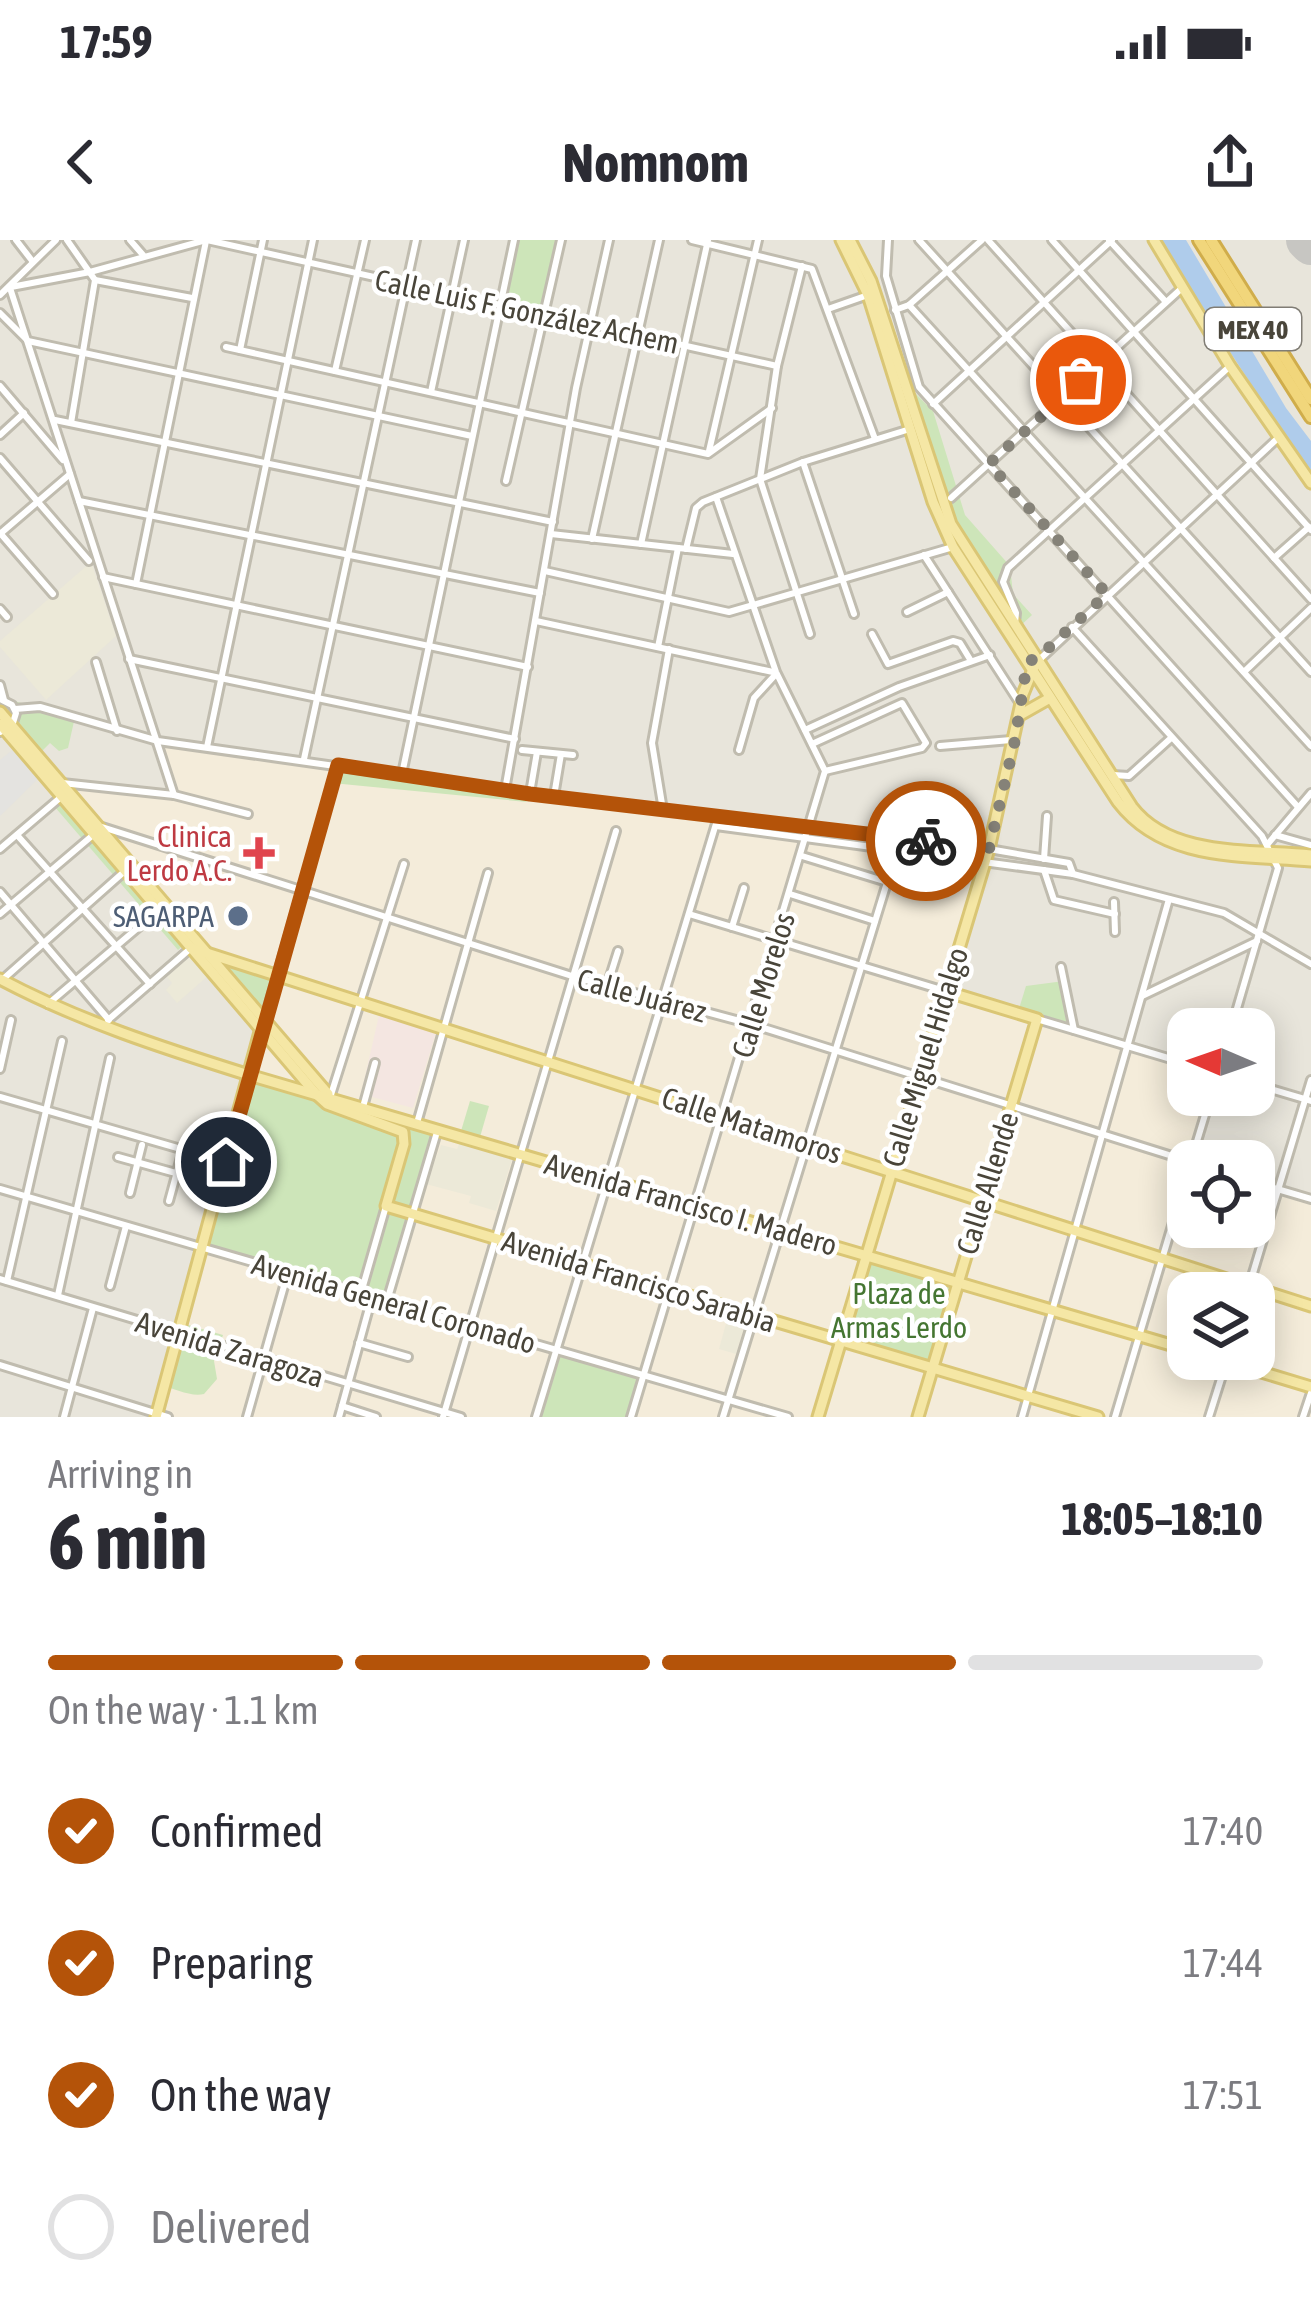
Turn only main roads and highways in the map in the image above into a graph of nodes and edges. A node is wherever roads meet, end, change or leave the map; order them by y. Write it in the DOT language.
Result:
graph roads {
  1 [pos="841,240"];
  2 [pos="850,240"];
  3 [pos="1154,240"];
  4 [pos="1199,240"];
  5 [pos="1210,240"];
  6 [pos="1311,399"];
  7 [pos="1311,417"];
  8 [pos="1311,483"];
  9 [pos="1034,661"];
  10 [pos="1050,698"];
  11 [pos="1021,705"];
  12 [pos="0,712"];
  13 [pos="5,728"];
  14 [pos="95,830"];
  15 [pos="1270,851"];
  16 [pos="1311,858"];
  17 [pos="191,948"];
  18 [pos="204,950"];
  19 [pos="1,981"];
  20 [pos="945,991"];
  21 [pos="244,1008"];
  22 [pos="262,1025"];
  23 [pos="256,1046"];
  24 [pos="248,1075"];
  25 [pos="316,1094"];
  26 [pos="329,1101"];
  27 [pos="890,1170"];
  28 [pos="982,1199"];
  29 [pos="864,1255"];
  30 [pos="1201,1272"];
  31 [pos="958,1282"];
  32 [pos="1275,1296"];
  33 [pos="1311,1306"];
  34 [pos="838,1340"];
  35 [pos="1167,1344"];
  36 [pos="933,1366"];
  37 [pos="1275,1378"];
  38 [pos="1311,1390"];
  39 [pos="161,1416"];
  40 [pos="818,1417"];
  41 [pos="918,1417"];
  42 [pos="1098,1417"];
  1 -- 9 [label="main road"];
  2 -- 9 [label="main road"];
  3 -- 8 [label="main road"];
  4 -- 7 [label="highway, MEX 40"];
  5 -- 6 [label="highway, MEX 40"];
  9 -- 10 [label="main road"];
  9 -- 11 [label="main road, Calle Miguel Hidalgo"];
  9 -- 15 [label="main road"];
  10 -- 11 [label="main road"];
  10 -- 15 [label="main road"];
  11 -- 20 [label="main road, Calle Miguel Hidalgo"];
  12 -- 13 [label="main road"];
  13 -- 14 [label="main road"];
  13 -- 14 [label="main road"];
  14 -- 17 [label="main road"];
  14 -- 18 [label="main road"];
  15 -- 16 [label="main road"];
  17 -- 18 [label="main road, Calle Matamoros"];
  17 -- 21 [label="main road"];
  18 -- 22 [label="main road"];
  18 -- 27 [label="main road, Calle Matamoros"];
  19 -- 24 [label="main road"];
  20 -- 27 [label="main road, Calle Miguel Hidalgo"];
  20 -- 28 [label="main road, Calle Allende"];
  21 -- 22 [label="main road"];
  21 -- 23 [label="main road"];
  22 -- 23 [label="main road"];
  22 -- 25 [label="main road"];
  22 -- 26 [label="main road"];
  23 -- 24 [label="main road"];
  24 -- 25 [label="main road"];
  24 -- 39 [label="main road"];
  25 -- 26 [label="main road"];
  26 -- 29 [label="main road, Avenida Francisco I. Madero"];
  26 -- 34 [label="main road, Avenida Francisco Sarabia"];
  27 -- 28 [label="main road, Calle Matamoros"];
  27 -- 29 [label="main road, Calle Miguel Hidalgo"];
  28 -- 30 [label="main road, Calle Matamoros"];
  28 -- 31 [label="main road, Calle Allende"];
  29 -- 31 [label="main road, Avenida Francisco I. Madero"];
  29 -- 34 [label="main road, Calle Miguel Hidalgo"];
  31 -- 35 [label="main road, Avenida Francisco I. Madero"];
  31 -- 36 [label="main road, Calle Allende"];
  32 -- 33 [label="main road, Calle Matamoros"];
  34 -- 36 [label="main road, Avenida Francisco Sarabia"];
  34 -- 40 [label="main road, Calle Miguel Hidalgo"];
  36 -- 41 [label="main road, Calle Allende"];
  36 -- 42 [label="main road, Avenida Francisco Sarabia"];
  37 -- 38 [label="main road"];
}
